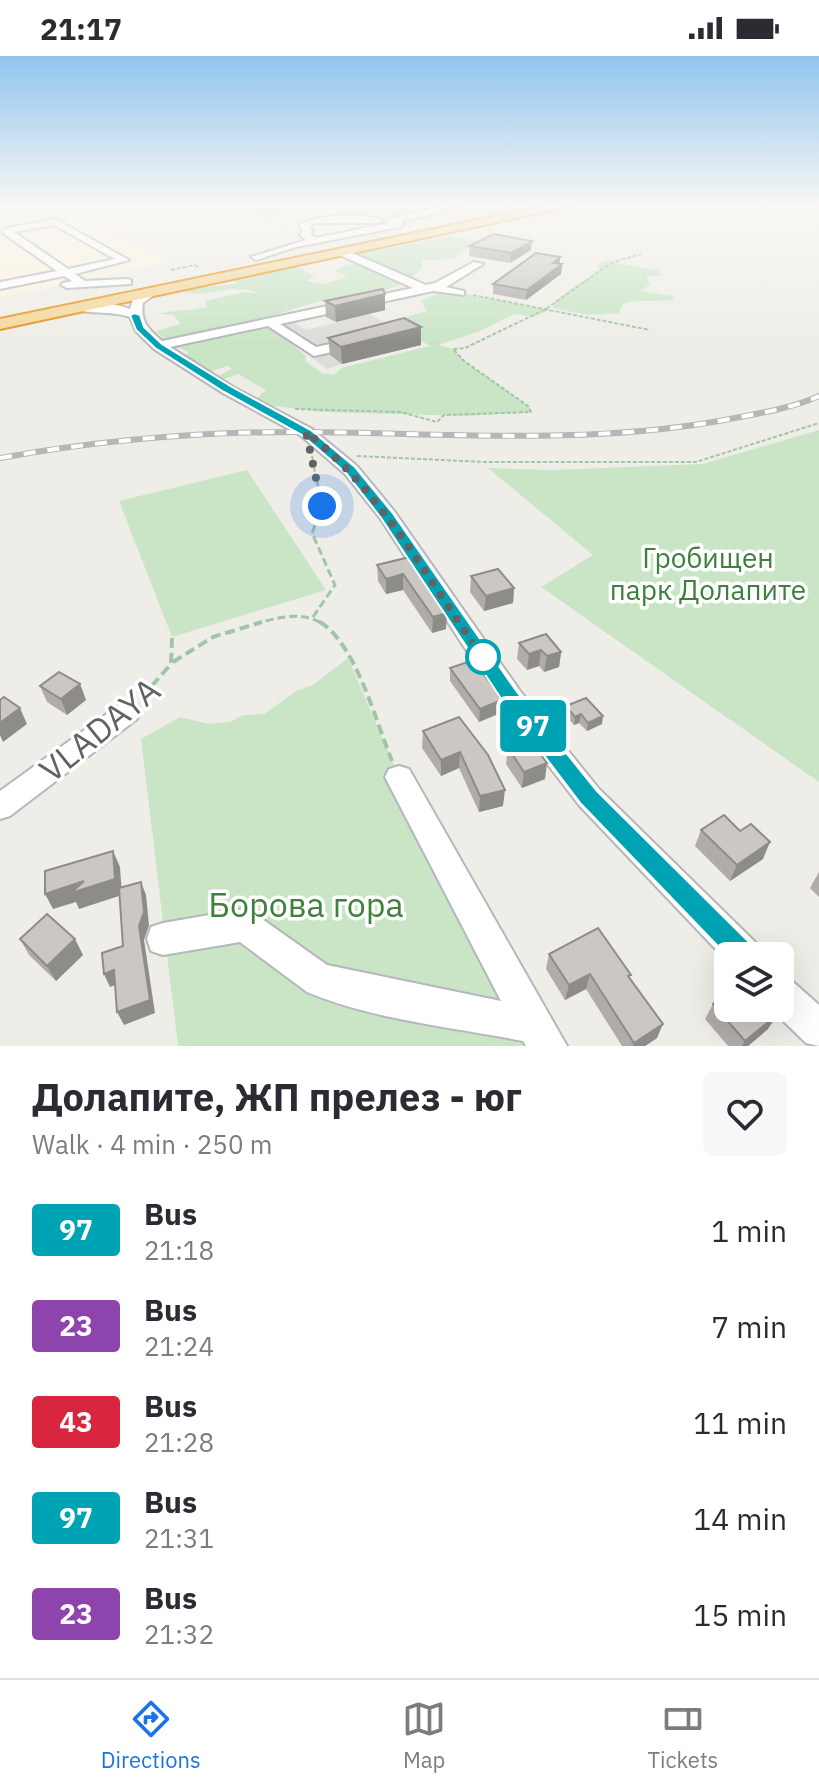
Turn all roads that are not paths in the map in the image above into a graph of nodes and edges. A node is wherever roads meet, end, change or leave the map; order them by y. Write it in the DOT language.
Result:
graph roads {
  1 [pos="33,250"];
  2 [pos="106,250"];
  3 [pos="281,250"];
  4 [pos="285,250"];
  5 [pos="363,250"];
  6 [pos="346,254"];
  7 [pos="256,257"];
  8 [pos="478,264"];
  9 [pos="272,268"];
  10 [pos="66,273"];
  11 [pos="80,282"];
  12 [pos="127,282"];
  13 [pos="0,285"];
  14 [pos="427,287"];
  15 [pos="150,293"];
  16 [pos="460,293"];
  17 [pos="0,299"];
  18 [pos="0,307"];
  19 [pos="76,308"];
  20 [pos="135,315"];
  21 [pos="268,321"];
  22 [pos="0,324"];
  23 [pos="373,338"];
  24 [pos="159,346"];
  25 [pos="128,712"];
  26 [pos="399,777"];
  27 [pos="0,807"];
  28 [pos="163,939"];
  29 [pos="731,942"];
  30 [pos="794,1006"];
  31 [pos="819,1030"];
  32 [pos="541,1035"];
  1 -- 10 [label="street"];
  2 -- 10 [label="street"];
  3 -- 7 [label="street"];
  4 -- 7 [label="highway"];
  5 -- 6 [label="highway"];
  6 -- 9 [label="highway"];
  6 -- 14 [label="street"];
  7 -- 9 [label="highway"];
  7 -- 12 [label="highway"];
  8 -- 14 [label="street"];
  9 -- 15 [label="highway"];
  10 -- 11 [label="street"];
  10 -- 13 [label="street"];
  11 -- 12 [label="street"];
  11 -- 17 [label="street"];
  12 -- 18 [label="highway"];
  14 -- 16 [label="street"];
  14 -- 21 [label="street"];
  15 -- 19 [label="highway"];
  15 -- 20 [label="street"];
  19 -- 20 [label="street"];
  19 -- 22 [label="highway"];
  20 -- 24 [label="street"];
  21 -- 23 [label="street"];
  21 -- 24 [label="street"];
  24 -- 29 [label="street"];
  25 -- 27 [label="street, VLADAYA"];
  26 -- 32 [label="street"];
  28 -- 32 [label="street"];
  30 -- 31 [label="street"];
}
